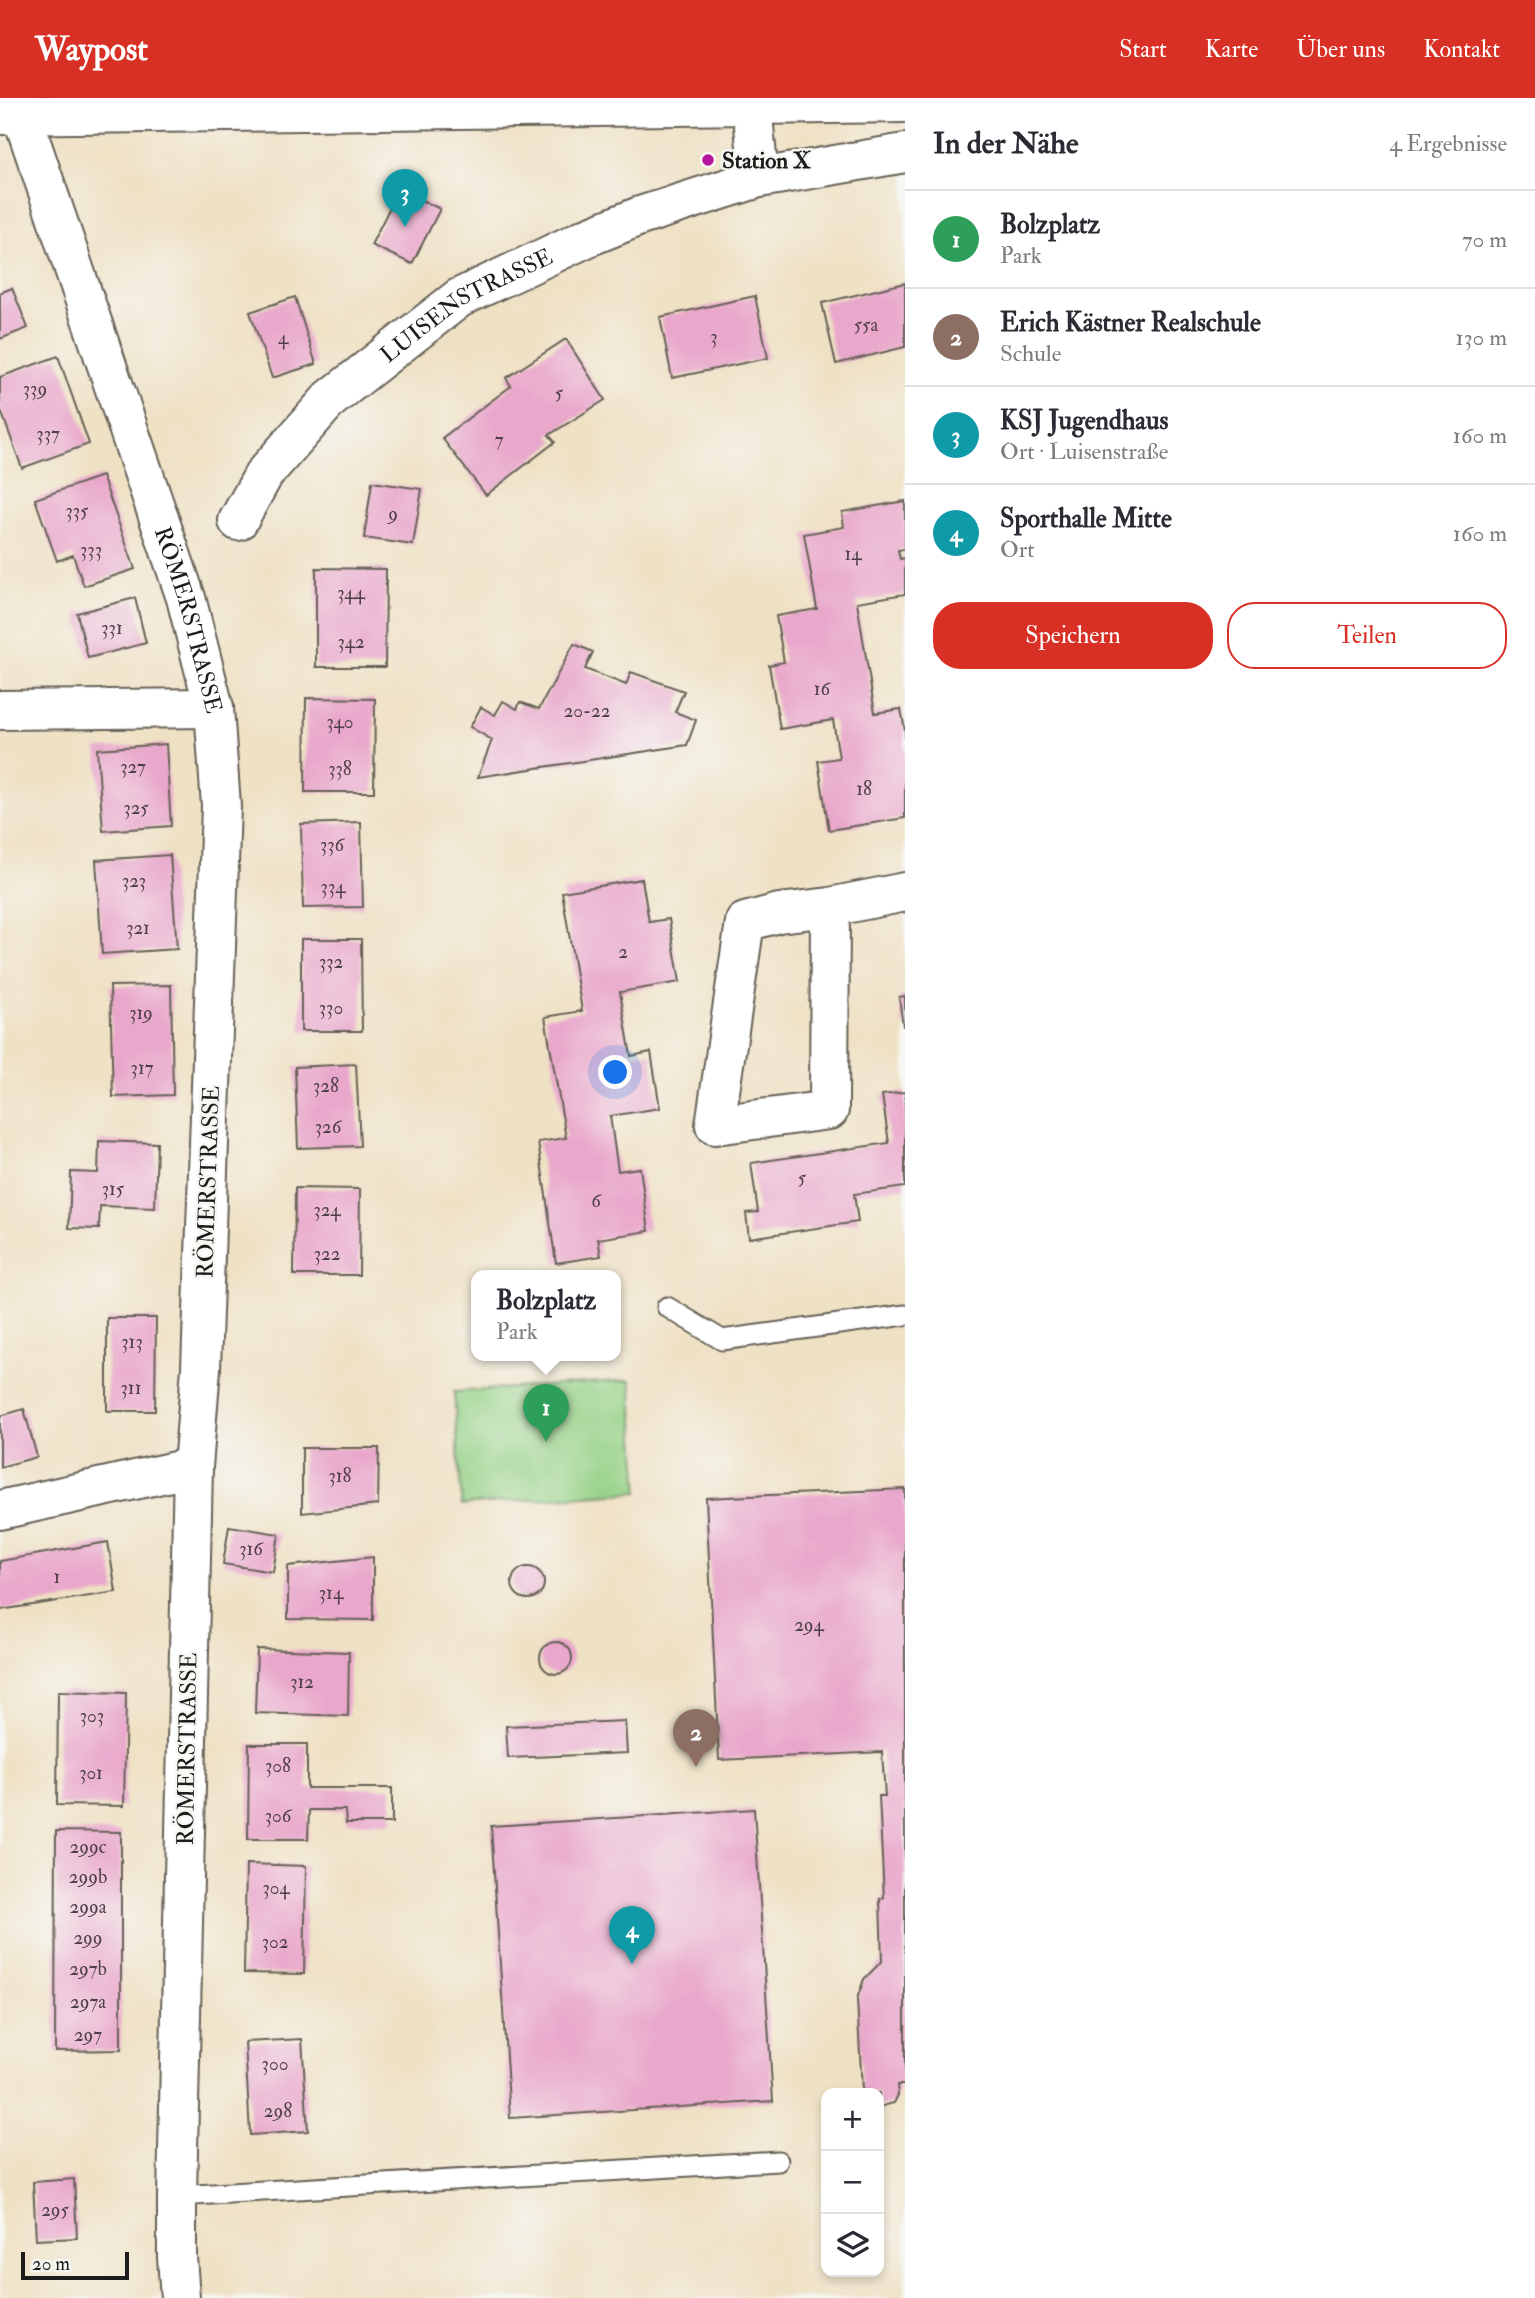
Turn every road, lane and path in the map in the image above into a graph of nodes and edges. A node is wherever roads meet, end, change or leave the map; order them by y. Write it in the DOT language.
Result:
graph roads {
  1 [pos="673,102"];
  2 [pos="905,103"];
  3 [pos="752,105"];
  4 [pos="13,109"];
  5 [pos="905,153"];
  6 [pos="759,178"];
  7 [pos="238,521"];
  8 [pos="214,708"];
  9 [pos="0,710"];
  10 [pos="905,892"];
  11 [pos="830,907"];
  12 [pos="667,1307"];
  13 [pos="905,1315"];
  14 [pos="193,1467"];
  15 [pos="0,1510"];
  16 [pos="778,2161"];
  17 [pos="177,2196"];
  18 [pos="180,2298"];
  1 -- 3 [label="street"];
  1 -- 4 [label="street"];
  2 -- 3 [label="street"];
  3 -- 6 [label="street"];
  4 -- 8 [label="street, RÖMERSTRASSE"];
  5 -- 6 [label="street, LUISENSTRASSE"];
  6 -- 7 [label="street, LUISENSTRASSE"];
  8 -- 9 [label="street"];
  8 -- 14 [label="street, RÖMERSTRASSE"];
  10 -- 11 [label="street"];
  11 -- 11 [label="street"];
  12 -- 13 [label="lane"];
  14 -- 15 [label="street"];
  14 -- 17 [label="street, RÖMERSTRASSE"];
  16 -- 17 [label="lane"];
  17 -- 18 [label="street, RÖMERSTRASSE"];
}
